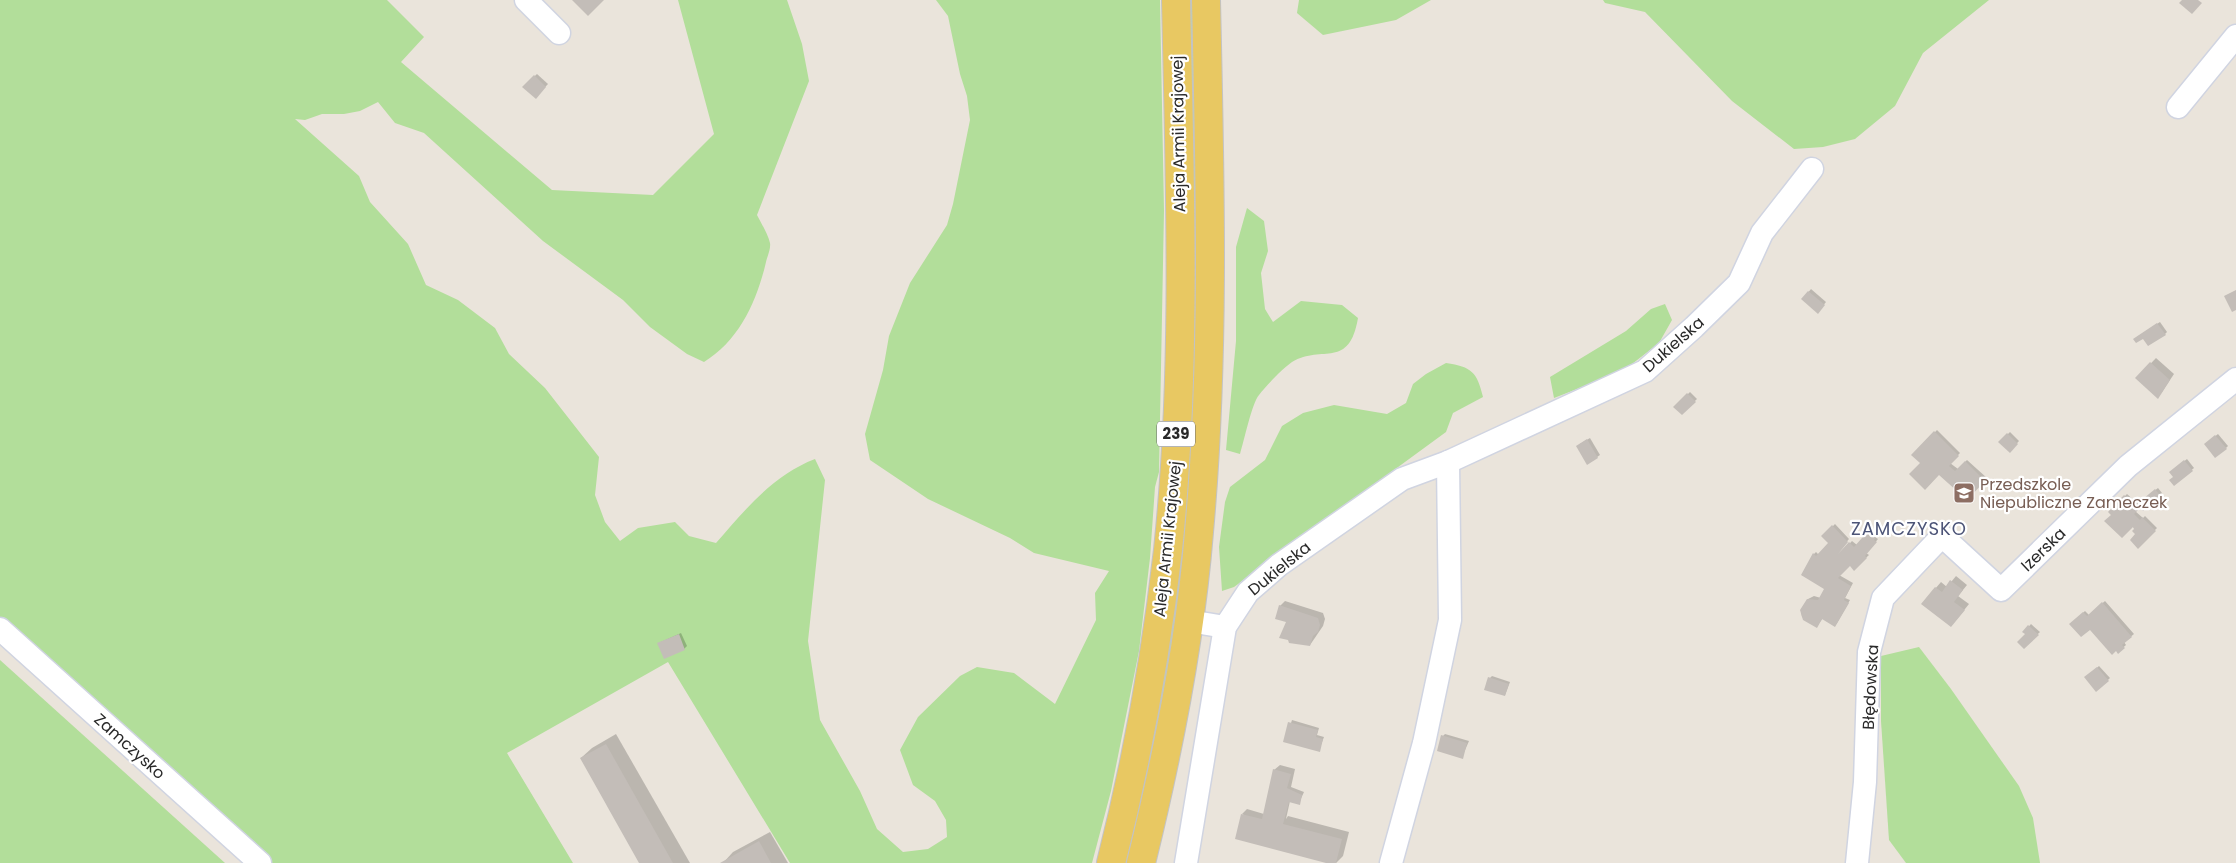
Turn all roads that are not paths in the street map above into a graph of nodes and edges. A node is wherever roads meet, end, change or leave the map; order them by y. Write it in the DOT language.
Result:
graph roads {
  1 [pos="526,0"];
  2 [pos="1176,0"];
  3 [pos="1206,0"];
  4 [pos="559,33"];
  5 [pos="2236,36"];
  6 [pos="2178,107"];
  7 [pos="1812,169"];
  8 [pos="2236,380"];
  9 [pos="1448,462"];
  10 [pos="1942,536"];
  11 [pos="1189,621"];
  12 [pos="1225,627"];
  13 [pos="0,629"];
  14 [pos="260,863"];
  15 [pos="1111,863"];
  16 [pos="1141,863"];
  17 [pos="1186,863"];
  18 [pos="1391,863"];
  19 [pos="1857,863"];
  1 -- 4 [label="street"];
  2 -- 15 [label="main road, Aleja Armii Krajowej / 239"];
  3 -- 11 [label="main road, Aleja Armii Krajowej / 239"];
  5 -- 6 [label="street"];
  7 -- 9 [label="street, Dukielska"];
  8 -- 10 [label="street, Izerska"];
  9 -- 12 [label="street, Dukielska"];
  9 -- 18 [label="street"];
  10 -- 19 [label="street, Błędowska"];
  11 -- 12 [label="street"];
  11 -- 16 [label="main road, Aleja Armii Krajowej / 239"];
  12 -- 17 [label="street, Dukielska"];
  13 -- 14 [label="street, Zamczysko"];
}
